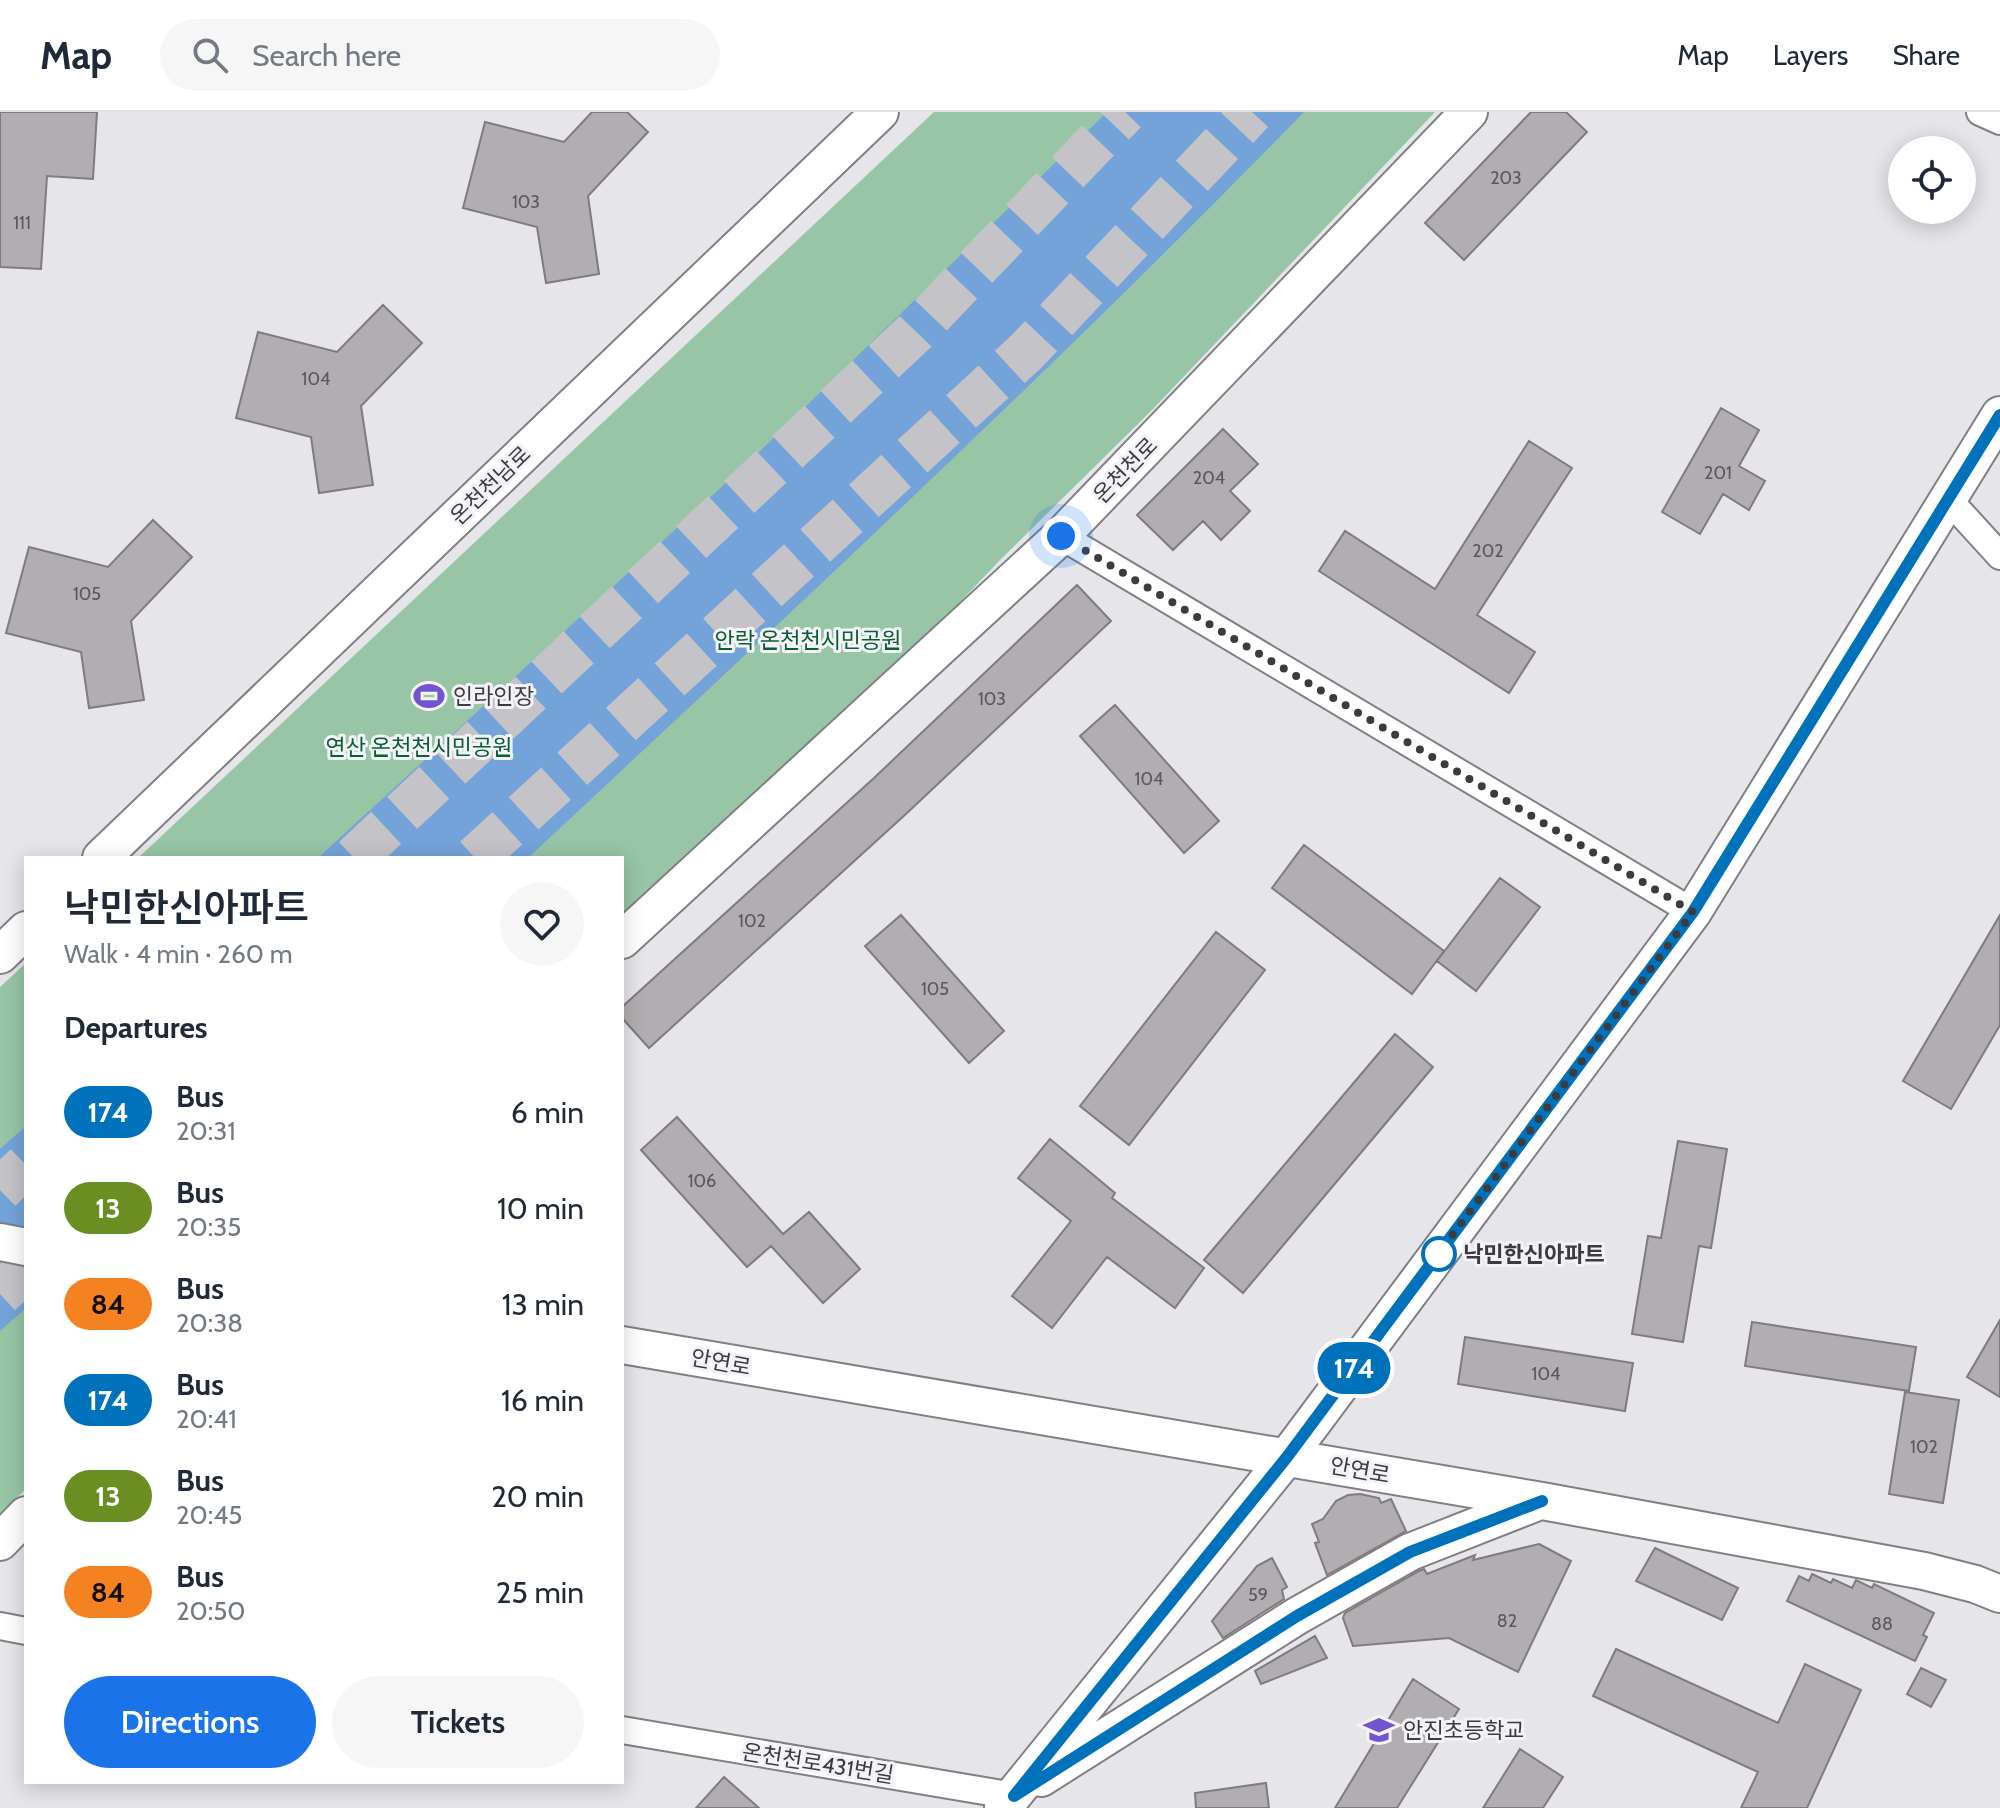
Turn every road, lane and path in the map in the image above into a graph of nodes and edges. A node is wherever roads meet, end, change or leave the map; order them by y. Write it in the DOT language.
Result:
graph roads {
  1 [pos="880,112"];
  2 [pos="1469,112"];
  3 [pos="1980,112"];
  4 [pos="2000,121"];
  5 [pos="2000,415"];
  6 [pos="1948,499"];
  7 [pos="1061,536"];
  8 [pos="2000,556"];
  9 [pos="103,856"];
  10 [pos="1693,912"];
  11 [pos="24,932"];
  12 [pos="624,938"];
  13 [pos="0,955"];
  14 [pos="0,1242"];
  15 [pos="24,1247"];
  16 [pos="624,1345"];
  17 [pos="1287,1457"];
  18 [pos="1542,1501"];
  19 [pos="24,1517"];
  20 [pos="0,1542"];
  21 [pos="1992,1585"];
  22 [pos="0,1626"];
  23 [pos="24,1631"];
  24 [pos="624,1730"];
  25 [pos="1009,1802"];
  1 -- 9 [label="street, 온천천남로"];
  2 -- 7 [label="street, 온천천로"];
  3 -- 4 [label="street"];
  5 -- 6 [label="street"];
  6 -- 8 [label="street"];
  6 -- 10 [label="street"];
  7 -- 10 [label="street"];
  7 -- 12 [label="street, 온천천로"];
  10 -- 17 [label="street"];
  11 -- 13 [label="street"];
  14 -- 15 [label="street"];
  16 -- 17 [label="street, 안연로"];
  17 -- 18 [label="street, 안연로"];
  17 -- 25 [label="street"];
  18 -- 21 [label="street, 안연로"];
  18 -- 25 [label="street"];
  19 -- 20 [label="street"];
  22 -- 23 [label="street"];
  24 -- 25 [label="street, 온천천로431번길"];
}
